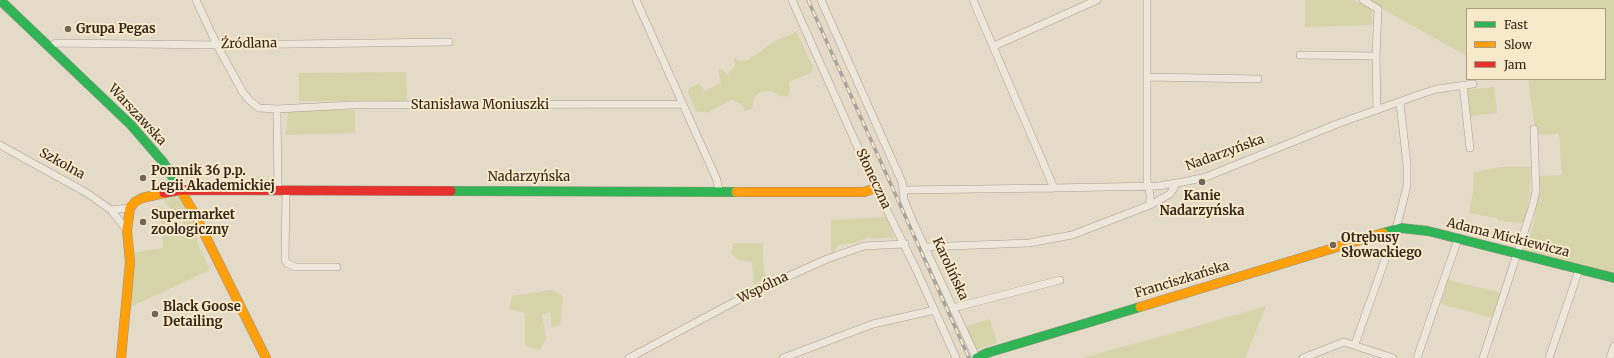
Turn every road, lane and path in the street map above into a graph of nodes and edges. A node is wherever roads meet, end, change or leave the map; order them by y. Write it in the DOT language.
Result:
graph roads {
  1 [pos="0,0"];
  2 [pos="196,0"];
  3 [pos="636,0"];
  4 [pos="792,0"];
  5 [pos="821,0"];
  6 [pos="973,0"];
  7 [pos="1097,0"];
  8 [pos="1147,0"];
  9 [pos="1363,0"];
  10 [pos="449,42"];
  11 [pos="217,45"];
  12 [pos="994,46"];
  13 [pos="50,47"];
  14 [pos="1300,55"];
  15 [pos="1376,56"];
  16 [pos="1147,77"];
  17 [pos="1258,79"];
  18 [pos="1473,84"];
  19 [pos="1462,85"];
  20 [pos="1400,103"];
  21 [pos="684,104"];
  22 [pos="276,109"];
  23 [pos="1377,110"];
  24 [pos="1534,129"];
  25 [pos="0,145"];
  26 [pos="1470,148"];
  27 [pos="1177,184"];
  28 [pos="1148,186"];
  29 [pos="876,188"];
  30 [pos="1054,188"];
  31 [pos="182,190"];
  32 [pos="904,190"];
  33 [pos="282,191"];
  34 [pos="719,191"];
  35 [pos="1150,204"];
  36 [pos="130,208"];
  37 [pos="110,210"];
  38 [pos="1396,229"];
  39 [pos="127,230"];
  40 [pos="1458,239"];
  41 [pos="905,244"];
  42 [pos="925,247"];
  43 [pos="1518,255"];
  44 [pos="336,267"];
  45 [pos="1579,270"];
  46 [pos="1614,278"];
  47 [pos="1060,280"];
  48 [pos="953,308"];
  49 [pos="935,310"];
  50 [pos="1355,344"];
  51 [pos="1614,346"];
  52 [pos="121,358"];
  53 [pos="266,358"];
  54 [pos="629,358"];
  55 [pos="782,358"];
  56 [pos="956,358"];
  57 [pos="977,358"];
  58 [pos="1304,358"];
  59 [pos="1393,358"];
  60 [pos="1417,358"];
  61 [pos="1483,358"];
  62 [pos="1549,358"];
  63 [pos="1610,358"];
  1 -- 13 [label="street, Warszawska"];
  2 -- 11 [label="street, Stanisława Moniuszki"];
  3 -- 21 [label="street"];
  4 -- 29 [label="street, Słoneczna"];
  5 -- 32 [label="street, Karolińska"];
  6 -- 12 [label="street"];
  7 -- 12 [label="street"];
  8 -- 16 [label="street"];
  9 -- 15 [label="street"];
  10 -- 11 [label="street, Źródlana"];
  11 -- 13 [label="street, Źródlana"];
  11 -- 22 [label="street, Stanisława Moniuszki"];
  12 -- 30 [label="street"];
  13 -- 31 [label="street, Warszawska"];
  14 -- 15 [label="street"];
  15 -- 23 [label="street"];
  16 -- 17 [label="street"];
  16 -- 28 [label="street"];
  18 -- 19 [label="street, Nadarzyńska"];
  19 -- 20 [label="street, Nadarzyńska"];
  19 -- 26 [label="street"];
  20 -- 23 [label="street, Nadarzyńska"];
  20 -- 38 [label="street"];
  21 -- 22 [label="street, Stanisława Moniuszki"];
  21 -- 34 [label="street"];
  22 -- 33 [label="street"];
  23 -- 27 [label="street, Nadarzyńska"];
  24 -- 43 [label="street"];
  25 -- 37 [label="street, Szkolna"];
  27 -- 28 [label="street, Nadarzyńska"];
  27 -- 35 [label="street"];
  28 -- 30 [label="street, Nadarzyńska"];
  28 -- 35 [label="street"];
  29 -- 34 [label="street, Nadarzyńska"];
  29 -- 41 [label="street, Słoneczna"];
  30 -- 32 [label="street, Nadarzyńska"];
  31 -- 33 [label="street, Nadarzyńska"];
  31 -- 36 [label="street"];
  31 -- 53 [label="street, Warszawska"];
  32 -- 42 [label="street, Karolińska"];
  33 -- 34 [label="street, Nadarzyńska"];
  33 -- 44 [label="street"];
  35 -- 42 [label="street"];
  36 -- 37 [label="street"];
  36 -- 39 [label="street"];
  37 -- 39 [label="street, Szkolna"];
  38 -- 40 [label="street, Adama Mickiewicza"];
  38 -- 50 [label="street"];
  38 -- 57 [label="street, Franciszkańska"];
  39 -- 52 [label="street"];
  40 -- 43 [label="street, Adama Mickiewicza"];
  40 -- 60 [label="street"];
  41 -- 49 [label="street, Słoneczna"];
  41 -- 54 [label="street, Wspólna"];
  42 -- 48 [label="street, Karolińska"];
  43 -- 45 [label="street, Adama Mickiewicza"];
  43 -- 61 [label="street"];
  45 -- 46 [label="street, Adama Mickiewicza"];
  45 -- 62 [label="street"];
  47 -- 48 [label="street"];
  48 -- 57 [label="street, Karolińska"];
  49 -- 55 [label="street"];
  49 -- 56 [label="street, Słoneczna"];
  50 -- 58 [label="street"];
  50 -- 59 [label="street"];
  51 -- 63 [label="street"];
}
